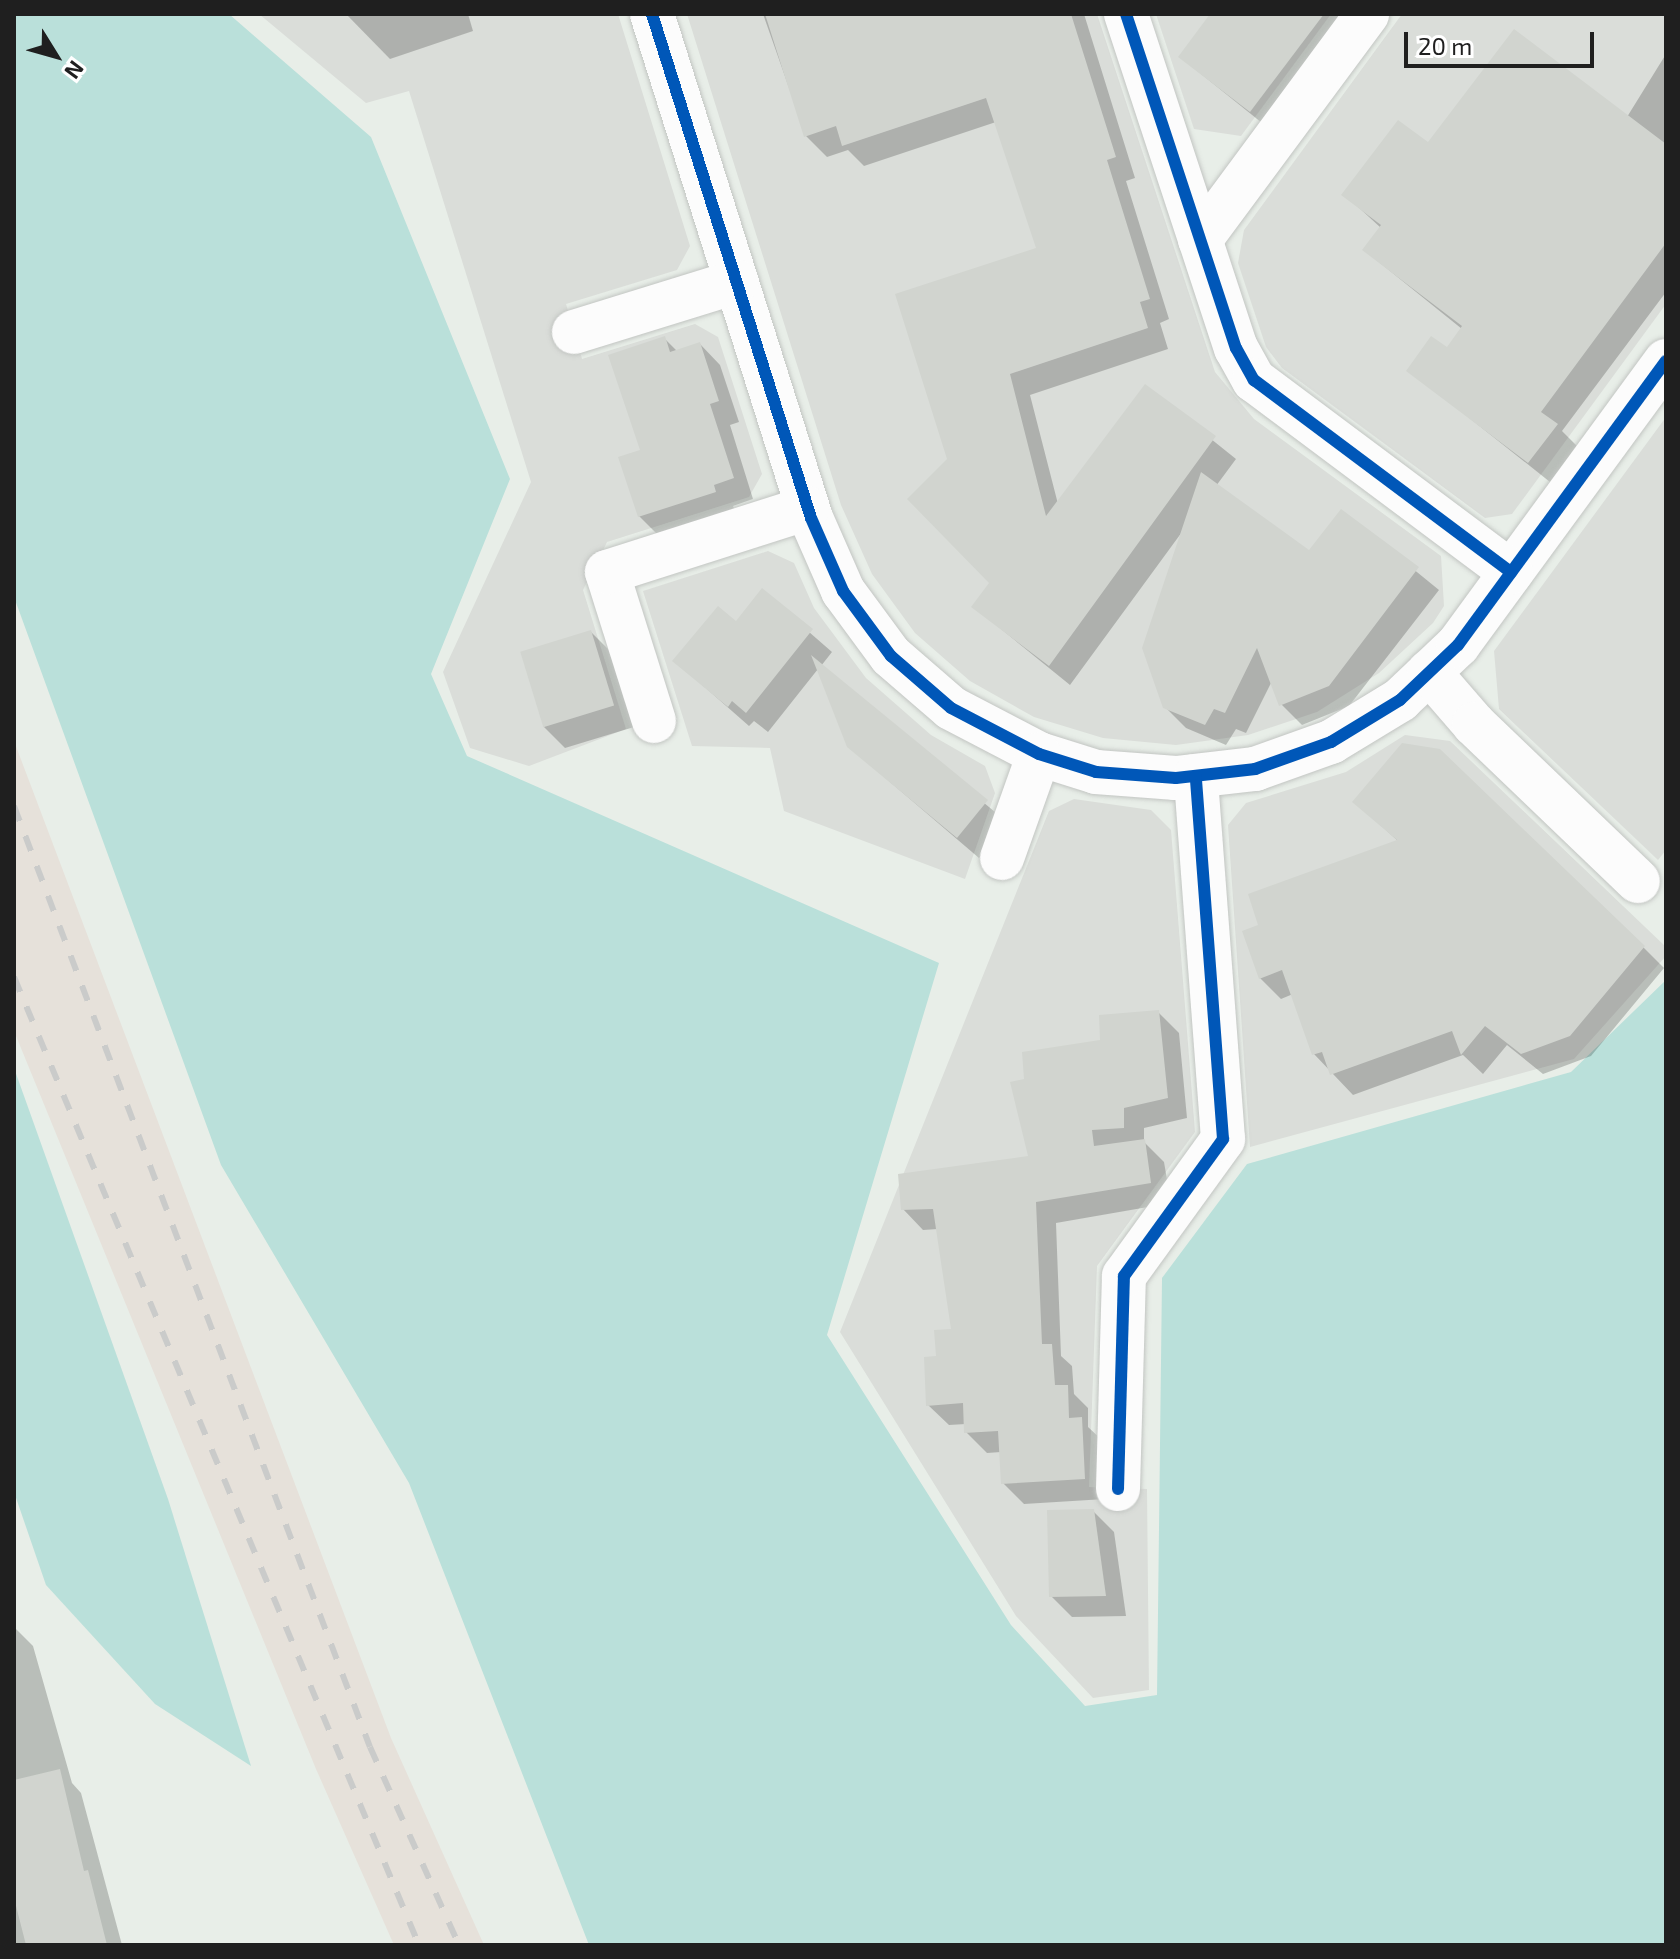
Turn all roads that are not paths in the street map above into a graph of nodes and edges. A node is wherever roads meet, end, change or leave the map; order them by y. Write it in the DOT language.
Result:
graph roads {
  1 [pos="652,14"];
  2 [pos="1126,14"];
  3 [pos="1367,14"];
  4 [pos="1200,240"];
  5 [pos="736,282"];
  6 [pos="574,332"];
  7 [pos="1666,361"];
  8 [pos="807,508"];
  9 [pos="1511,572"];
  10 [pos="1429,672"];
  11 [pos="654,721"];
  12 [pos="1039,754"];
  13 [pos="1196,776"];
  14 [pos="1002,858"];
  15 [pos="1638,881"];
  16 [pos="1118,1489"];
  1 -- 5 [label="street"];
  2 -- 4 [label="street"];
  3 -- 4 [label="street"];
  4 -- 9 [label="street"];
  5 -- 6 [label="street"];
  5 -- 8 [label="street"];
  7 -- 9 [label="street"];
  8 -- 11 [label="street"];
  8 -- 12 [label="street"];
  9 -- 10 [label="street"];
  10 -- 13 [label="street"];
  10 -- 15 [label="street"];
  12 -- 13 [label="street"];
  12 -- 14 [label="street"];
  13 -- 16 [label="street"];
}
